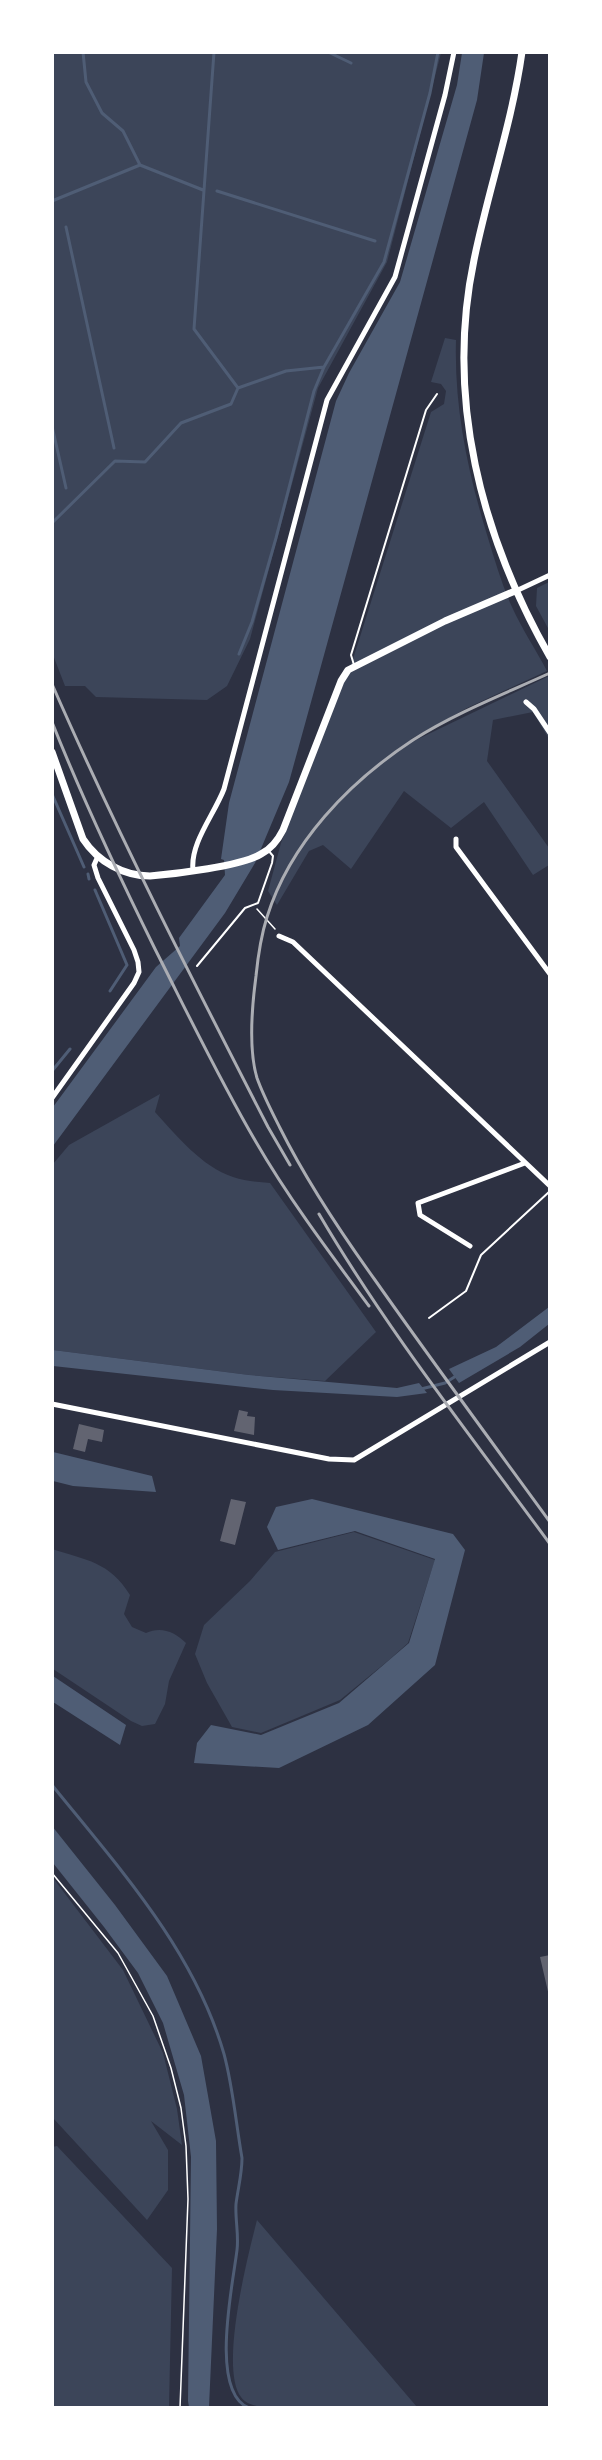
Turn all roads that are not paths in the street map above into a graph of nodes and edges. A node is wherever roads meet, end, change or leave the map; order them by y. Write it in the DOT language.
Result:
graph roads {
  1 [pos="454,52"];
  2 [pos="522,52"];
  3 [pos="437,394"];
  4 [pos="549,575"];
  5 [pos="514,591"];
  6 [pos="549,657"];
  7 [pos="354,665"];
  8 [pos="526,702"];
  9 [pos="549,733"];
  10 [pos="52,752"];
  11 [pos="456,839"];
  12 [pos="268,849"];
  13 [pos="98,856"];
  14 [pos="193,870"];
  15 [pos="279,936"];
  16 [pos="197,966"];
  17 [pos="549,974"];
  18 [pos="52,1098"];
  19 [pos="525,1163"];
  20 [pos="549,1186"];
  21 [pos="549,1191"];
  22 [pos="410,1199"];
  23 [pos="418,1203"];
  24 [pos="470,1246"];
  25 [pos="429,1318"];
  26 [pos="549,1342"];
  27 [pos="52,1404"];
  1 -- 14 [label="street"];
  2 -- 5 [label="street"];
  3 -- 7 [label="lane"];
  4 -- 5 [label="street"];
  5 -- 6 [label="street"];
  5 -- 7 [label="street"];
  7 -- 12 [label="street"];
  8 -- 9 [label="street"];
  10 -- 13 [label="street"];
  11 -- 17 [label="street"];
  12 -- 14 [label="street"];
  12 -- 16 [label="lane"];
  13 -- 14 [label="street"];
  13 -- 18 [label="street"];
  15 -- 19 [label="street"];
  19 -- 20 [label="street"];
  19 -- 23 [label="street"];
  21 -- 25 [label="lane"];
  22 -- 23 [label="street"];
  23 -- 24 [label="street"];
  26 -- 27 [label="street"];
}
